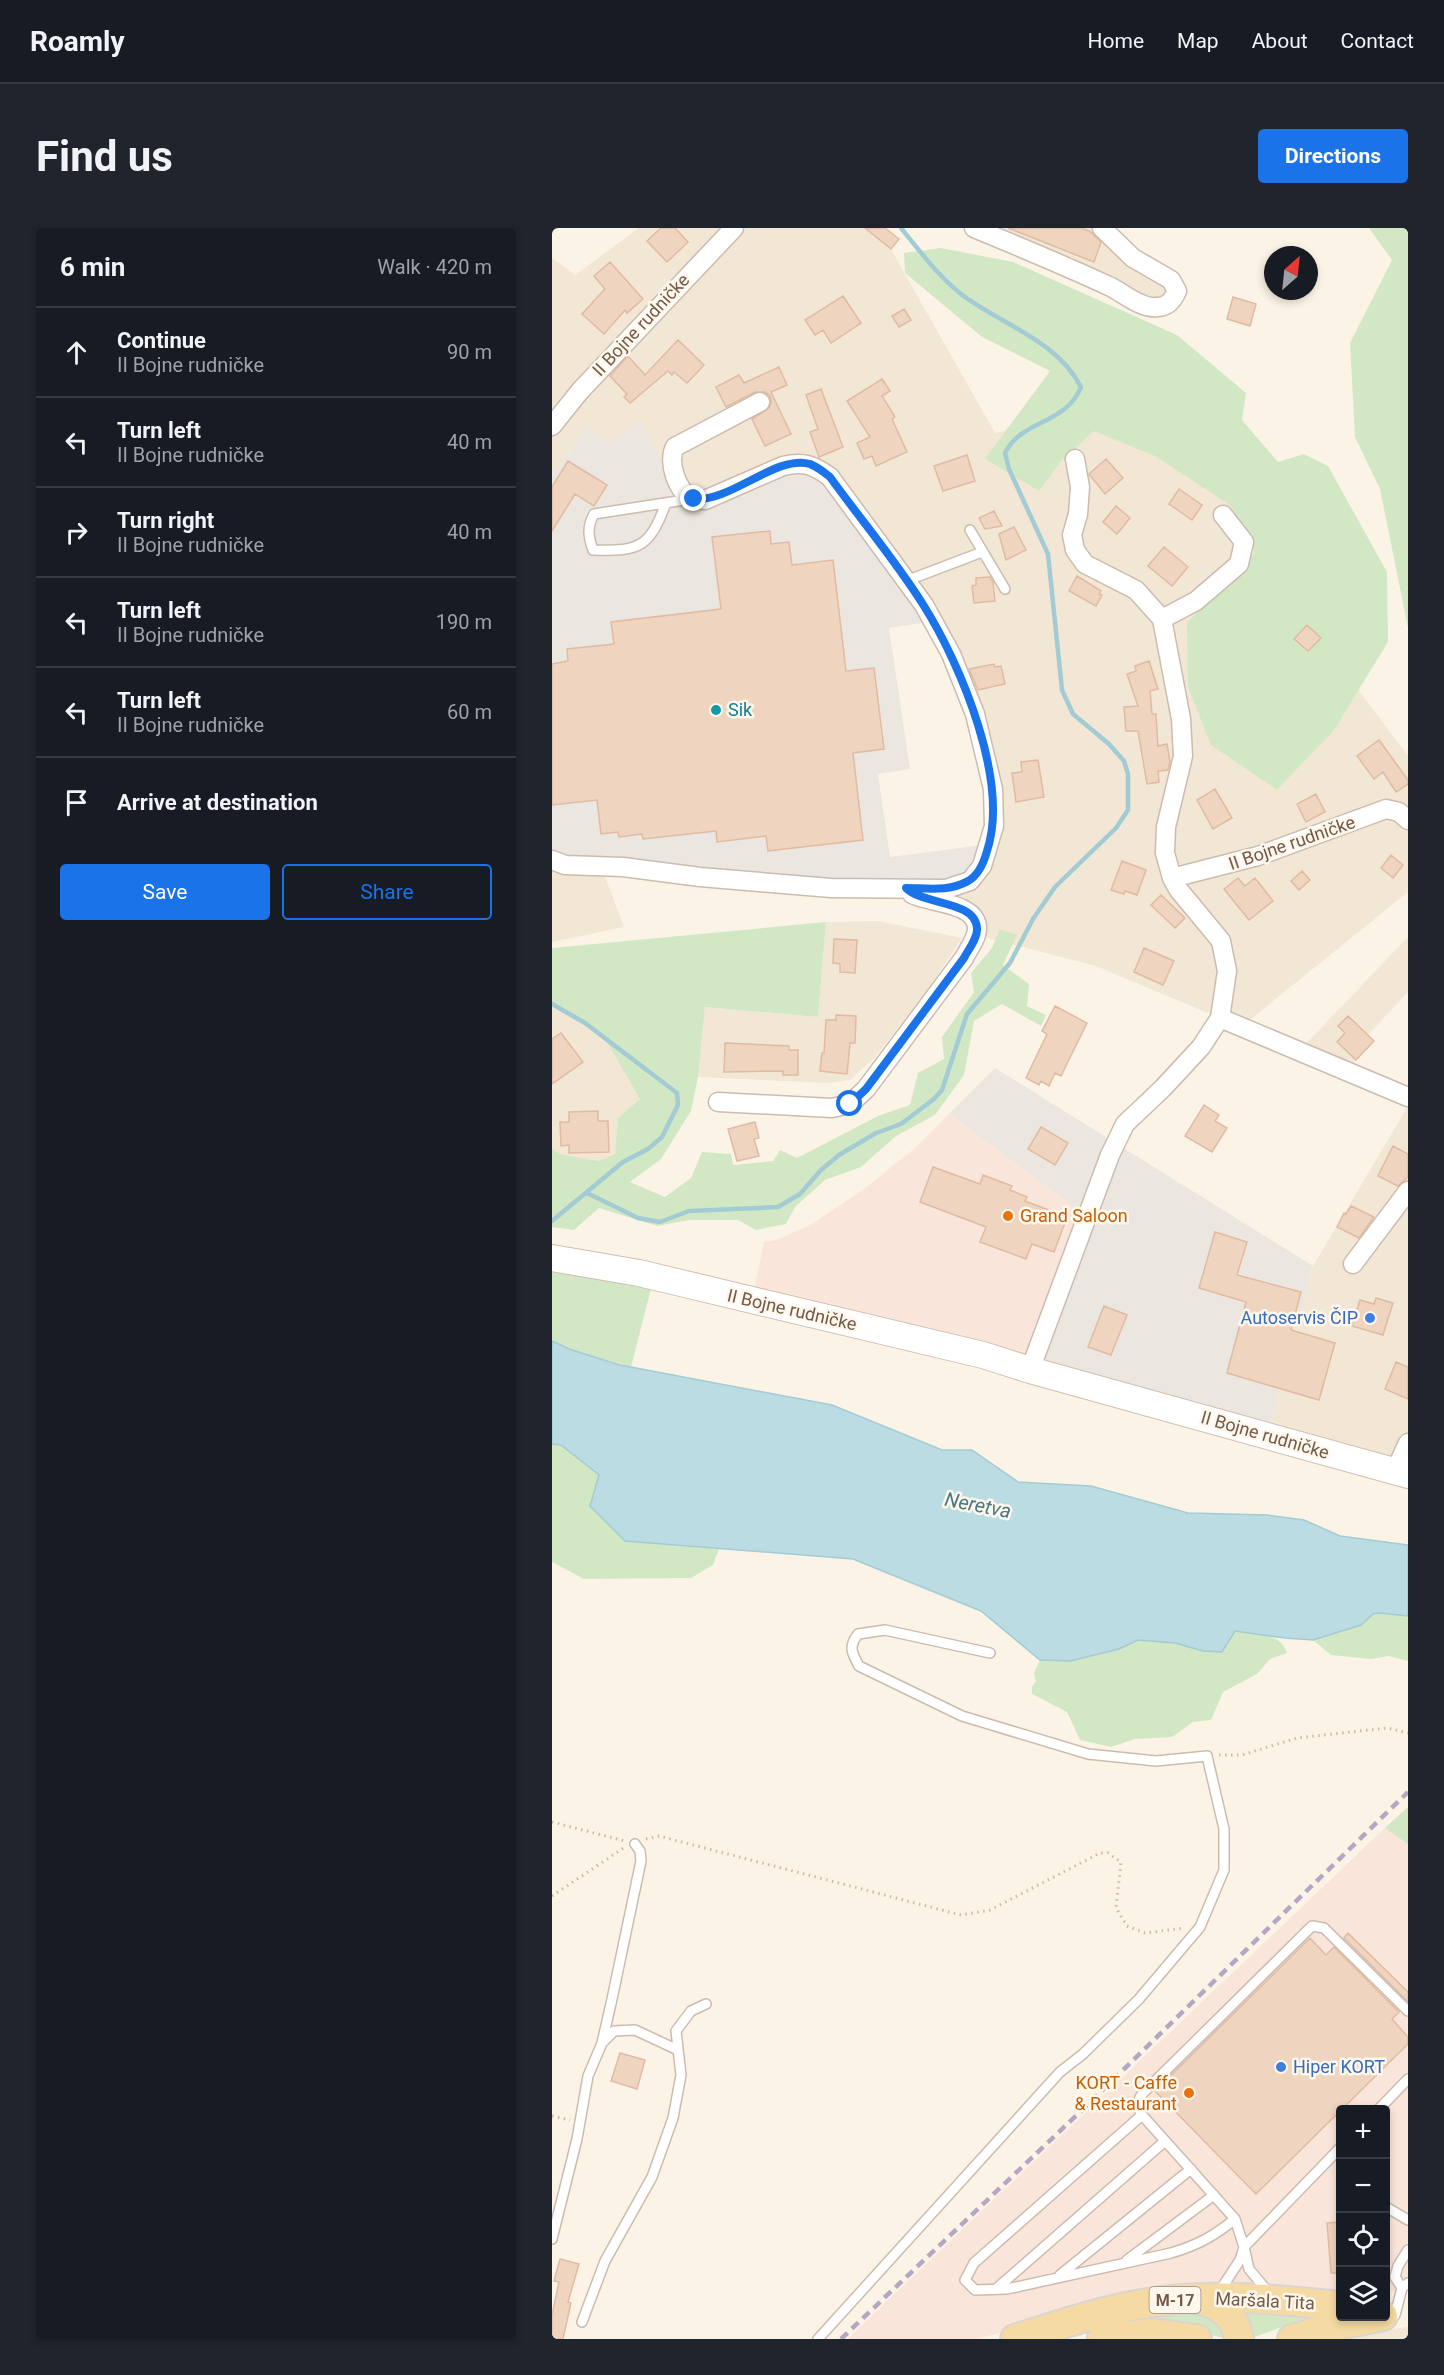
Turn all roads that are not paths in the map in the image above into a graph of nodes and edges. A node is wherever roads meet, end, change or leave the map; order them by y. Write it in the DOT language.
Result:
graph roads {
  1 [pos="734,228"];
  2 [pos="974,228"];
  3 [pos="1102,228"];
  4 [pos="760,402"];
  5 [pos="552,426"];
  6 [pos="1075,459"];
  7 [pos="694,499"];
  8 [pos="666,502"];
  9 [pos="1222,515"];
  10 [pos="970,530"];
  11 [pos="982,552"];
  12 [pos="906,580"];
  13 [pos="1005,589"];
  14 [pos="1162,619"];
  15 [pos="1408,820"];
  16 [pos="552,860"];
  17 [pos="1172,878"];
  18 [pos="906,888"];
  19 [pos="1220,1018"];
  20 [pos="1408,1097"];
  21 [pos="718,1102"];
  22 [pos="1408,1191"];
  23 [pos="552,1258"];
  24 [pos="1353,1264"];
  25 [pos="1030,1370"];
  26 [pos="1408,1443"];
  27 [pos="1401,1473"];
  28 [pos="990,1653"];
  29 [pos="635,1844"];
  30 [pos="706,2004"];
  31 [pos="1408,2011"];
  32 [pos="602,2043"];
  33 [pos="678,2050"];
  34 [pos="1408,2079"];
  35 [pos="1382,2105"];
  36 [pos="1142,2115"];
  37 [pos="1166,2141"];
  38 [pos="1336,2153"];
  39 [pos="1191,2169"];
  40 [pos="1214,2195"];
  41 [pos="1390,2209"];
  42 [pos="1235,2219"];
  43 [pos="1408,2220"];
  44 [pos="552,2239"];
  45 [pos="1244,2247"];
  46 [pos="1408,2250"];
  47 [pos="1124,2263"];
  48 [pos="1057,2278"];
  49 [pos="996,2289"];
  50 [pos="1207,2298"];
  51 [pos="1274,2300"];
  52 [pos="1336,2306"];
  53 [pos="1395,2307"];
  54 [pos="582,2322"];
  55 [pos="1116,2338"];
  56 [pos="818,2339"];
  57 [pos="1015,2339"];
  58 [pos="1197,2339"];
  59 [pos="1239,2339"];
  60 [pos="1292,2339"];
  1 -- 5 [label="street, II Bojne rudničke"];
  2 -- 3 [label="street"];
  4 -- 7 [label="street"];
  6 -- 14 [label="street"];
  7 -- 8 [label="lane"];
  7 -- 12 [label="street"];
  8 -- 8 [label="lane"];
  9 -- 14 [label="street"];
  10 -- 11 [label="lane"];
  11 -- 12 [label="lane"];
  11 -- 13 [label="lane"];
  12 -- 18 [label="street"];
  14 -- 17 [label="street"];
  15 -- 17 [label="street, II Bojne rudničke"];
  16 -- 18 [label="street"];
  17 -- 19 [label="street"];
  18 -- 21 [label="street"];
  19 -- 20 [label="street"];
  19 -- 25 [label="street"];
  22 -- 24 [label="street"];
  23 -- 25 [label="street, II Bojne rudničke"];
  25 -- 27 [label="street, II Bojne rudničke"];
  26 -- 27 [label="street, II Bojne rudničke"];
  28 -- 56 [label="lane"];
  29 -- 32 [label="lane"];
  30 -- 33 [label="lane"];
  31 -- 36 [label="lane"];
  32 -- 33 [label="lane"];
  32 -- 44 [label="lane"];
  33 -- 54 [label="lane"];
  34 -- 35 [label="lane"];
  36 -- 37 [label="lane"];
  36 -- 49 [label="lane"];
  37 -- 39 [label="lane"];
  37 -- 49 [label="lane"];
  38 -- 45 [label="lane"];
  39 -- 40 [label="lane"];
  39 -- 48 [label="lane"];
  40 -- 42 [label="lane"];
  40 -- 47 [label="lane"];
  41 -- 43 [label="lane"];
  42 -- 45 [label="lane"];
  42 -- 47 [label="lane"];
  45 -- 50 [label="lane"];
  45 -- 51 [label="lane"];
  46 -- 53 [label="lane"];
  47 -- 48 [label="lane"];
  48 -- 49 [label="lane"];
  50 -- 51 [label="main road, Maršala Tita / M-17"];
  50 -- 57 [label="main road, Maršala Tita / M-17"];
  50 -- 59 [label="main road"];
  51 -- 52 [label="main road, Maršala Tita / M-17"];
  53 -- 60 [label="main road"];
  55 -- 58 [label="main road, M-17"];
}
